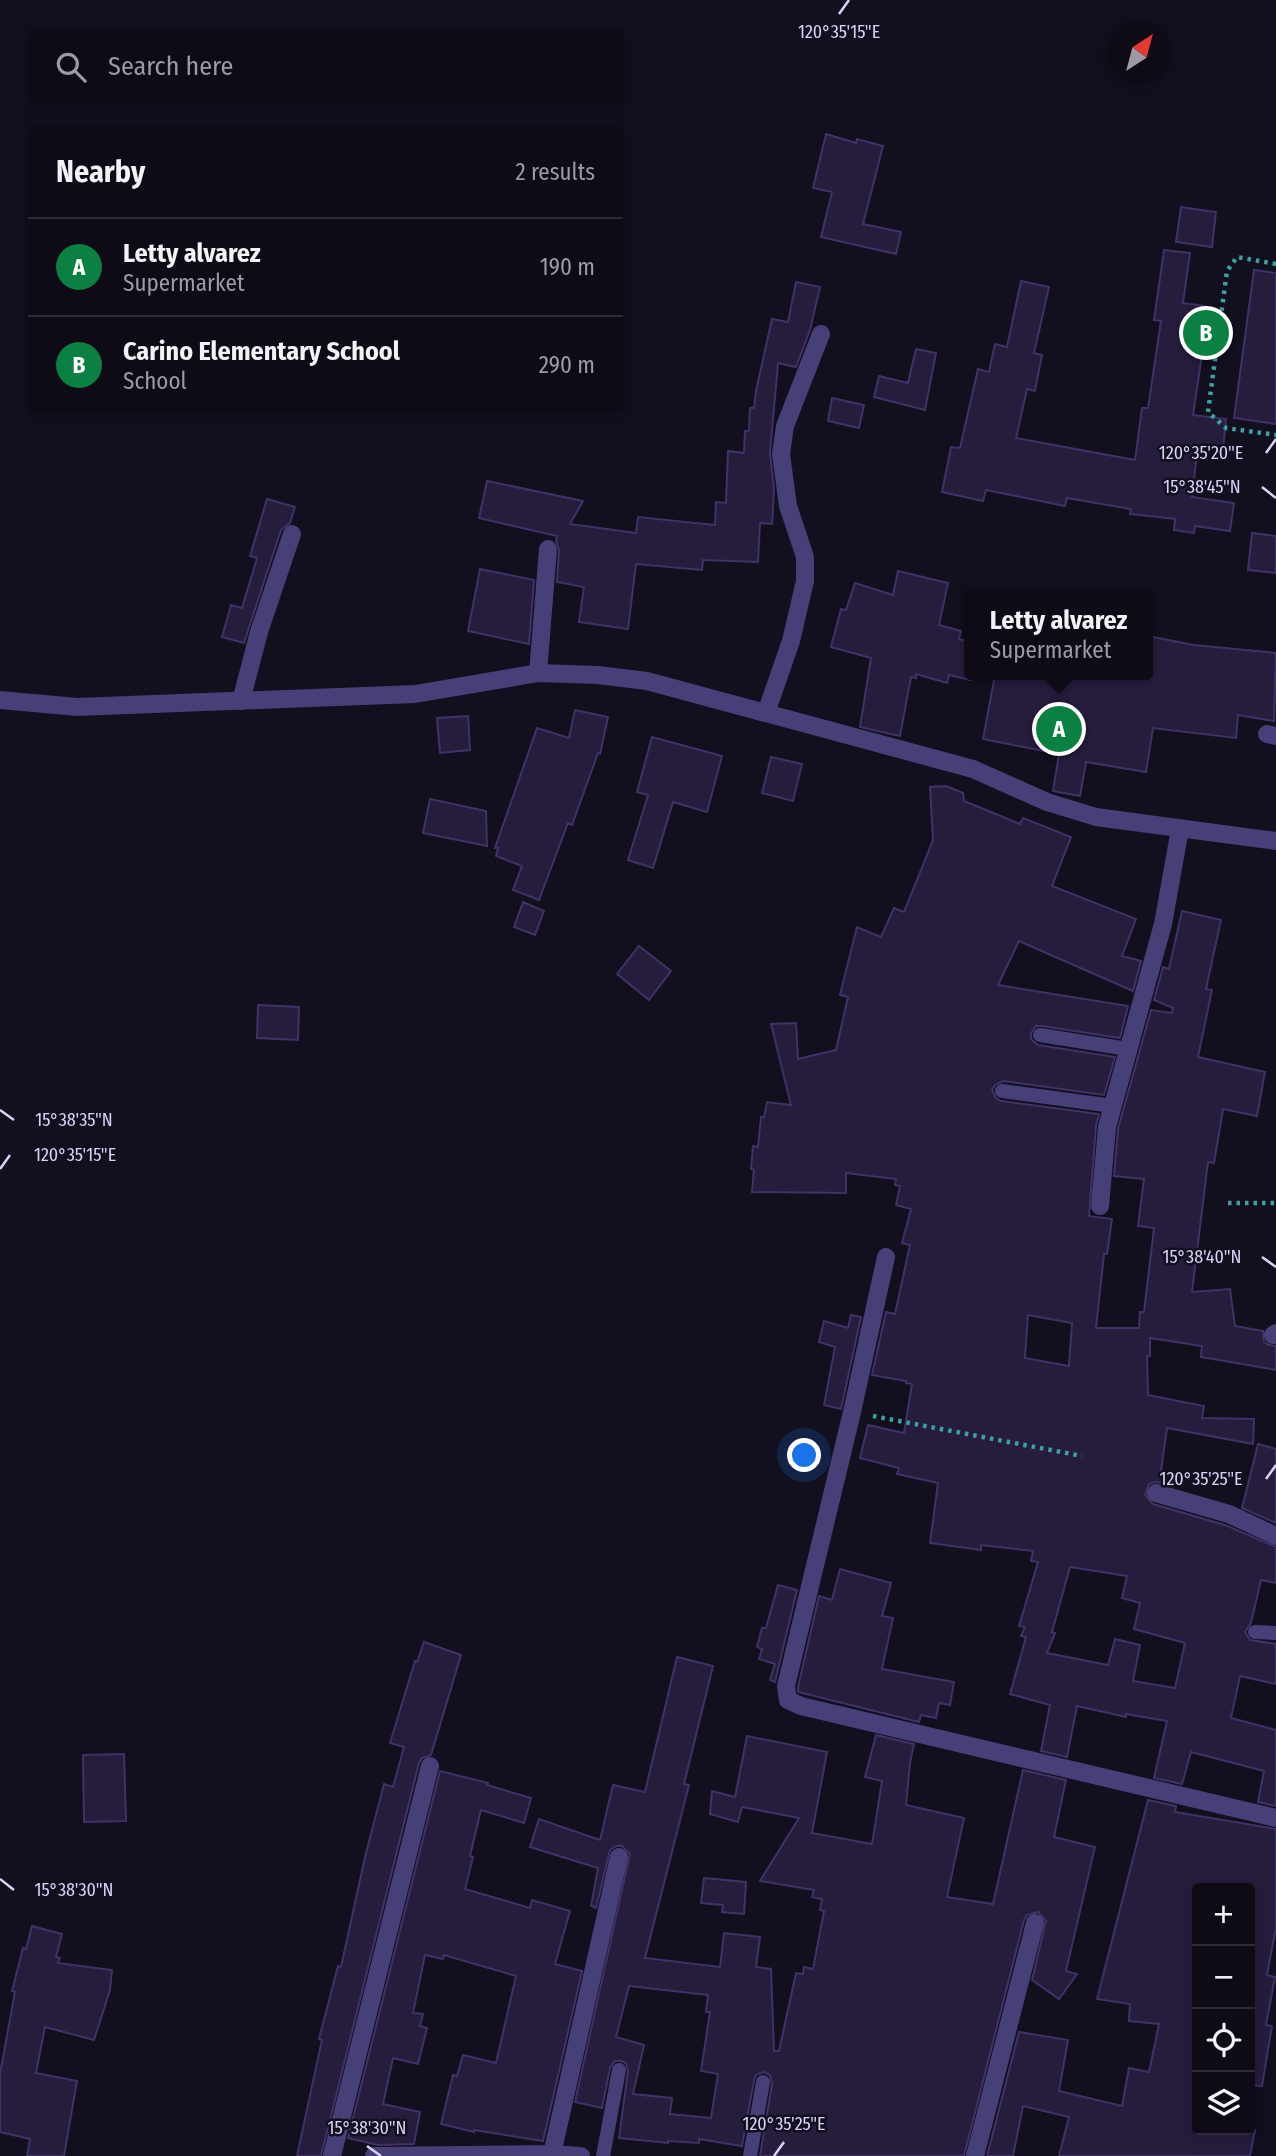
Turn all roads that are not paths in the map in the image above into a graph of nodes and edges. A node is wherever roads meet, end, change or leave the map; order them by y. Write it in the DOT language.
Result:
graph roads {
  1 [pos="821,334"];
  2 [pos="292,534"];
  3 [pos="548,549"];
  4 [pos="538,673"];
  5 [pos="0,700"];
  6 [pos="241,701"];
  7 [pos="766,713"];
  8 [pos="1180,829"];
  9 [pos="1276,841"];
  10 [pos="1040,1035"];
  11 [pos="1128,1049"];
  12 [pos="1002,1091"];
  13 [pos="1113,1107"];
  14 [pos="1100,1206"];
  15 [pos="886,1257"];
  16 [pos="1156,1493"];
  17 [pos="1276,1536"];
  18 [pos="1255,1632"];
  19 [pos="1276,1633"];
  20 [pos="430,1766"];
  21 [pos="1276,1818"];
  22 [pos="619,1857"];
  23 [pos="1035,1923"];
  24 [pos="620,2070"];
  25 [pos="763,2082"];
  26 [pos="552,2154"];
  27 [pos="461,2155"];
  28 [pos="332,2156"];
  29 [pos="374,2156"];
  30 [pos="581,2156"];
  31 [pos="603,2156"];
  32 [pos="750,2156"];
  33 [pos="975,2156"];
  1 -- 7 [label="street"];
  2 -- 6 [label="street"];
  3 -- 4 [label="street"];
  4 -- 6 [label="street"];
  4 -- 7 [label="street"];
  5 -- 6 [label="street"];
  7 -- 8 [label="street"];
  8 -- 9 [label="street"];
  8 -- 11 [label="street"];
  10 -- 11 [label="lane"];
  11 -- 13 [label="street"];
  12 -- 13 [label="lane"];
  13 -- 14 [label="street"];
  15 -- 21 [label="street"];
  16 -- 17 [label="street"];
  18 -- 19 [label="lane"];
  20 -- 28 [label="street"];
  22 -- 26 [label="street"];
  23 -- 33 [label="street"];
  24 -- 31 [label="lane"];
  25 -- 32 [label="lane"];
  26 -- 27 [label="street"];
  26 -- 30 [label="street"];
  27 -- 29 [label="street"];
}
